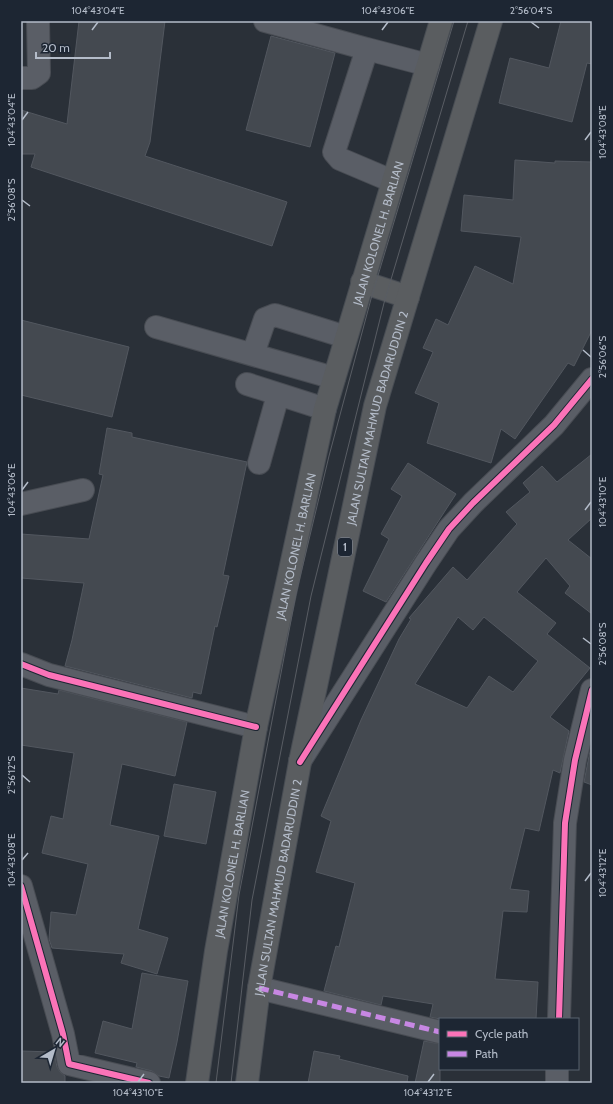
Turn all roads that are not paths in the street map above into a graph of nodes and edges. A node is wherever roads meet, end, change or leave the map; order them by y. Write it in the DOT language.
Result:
graph roads {
  1 [pos="38,21"];
  2 [pos="265,21"];
  3 [pos="441,21"];
  4 [pos="491,21"];
  5 [pos="367,49"];
  6 [pos="428,65"];
  7 [pos="21,78"];
  8 [pos="392,181"];
  9 [pos="362,282"];
  10 [pos="408,297"];
  11 [pos="156,327"];
  12 [pos="346,336"];
  13 [pos="253,354"];
  14 [pos="334,378"];
  15 [pos="592,379"];
  16 [pos="247,384"];
  17 [pos="278,395"];
  18 [pos="325,408"];
  19 [pos="259,463"];
  20 [pos="83,490"];
  21 [pos="21,504"];
  22 [pos="21,664"];
  23 [pos="592,690"];
  24 [pos="256,727"];
  25 [pos="300,762"];
  26 [pos="21,886"];
  27 [pos="259,988"];
  28 [pos="559,1018"];
  29 [pos="439,1032"];
  30 [pos="557,1070"];
  31 [pos="71,1074"];
  32 [pos="149,1083"];
  33 [pos="198,1083"];
  34 [pos="247,1083"];
  35 [pos="557,1083"];
  1 -- 7 [label="street"];
  2 -- 5 [label="street"];
  3 -- 6 [label="highway, JALAN KOLONEL H. BARLIAN"];
  4 -- 10 [label="highway, JALAN SULTAN MAHMUD BADARUDDIN 2 / 1"];
  5 -- 6 [label="street"];
  5 -- 8 [label="street"];
  6 -- 8 [label="highway, JALAN KOLONEL H. BARLIAN"];
  8 -- 9 [label="highway, JALAN KOLONEL H. BARLIAN"];
  9 -- 10 [label="highway"];
  9 -- 12 [label="highway, JALAN KOLONEL H. BARLIAN"];
  10 -- 25 [label="highway, JALAN SULTAN MAHMUD BADARUDDIN 2 / 1"];
  11 -- 13 [label="street"];
  12 -- 13 [label="street"];
  12 -- 14 [label="highway, JALAN KOLONEL H. BARLIAN"];
  13 -- 14 [label="street"];
  14 -- 18 [label="highway, JALAN KOLONEL H. BARLIAN"];
  15 -- 25 [label="street"];
  16 -- 17 [label="street"];
  17 -- 18 [label="street"];
  17 -- 19 [label="street"];
  18 -- 24 [label="highway, JALAN KOLONEL H. BARLIAN"];
  20 -- 21 [label="street"];
  22 -- 24 [label="street"];
  23 -- 28 [label="street"];
  24 -- 33 [label="highway, JALAN KOLONEL H. BARLIAN"];
  25 -- 27 [label="highway, JALAN SULTAN MAHMUD BADARUDDIN 2 / 1"];
  26 -- 31 [label="street"];
  27 -- 29 [label="street"];
  27 -- 34 [label="highway, JALAN SULTAN MAHMUD BADARUDDIN 2 / 1"];
  30 -- 35 [label="street"];
  31 -- 32 [label="street"];
}
